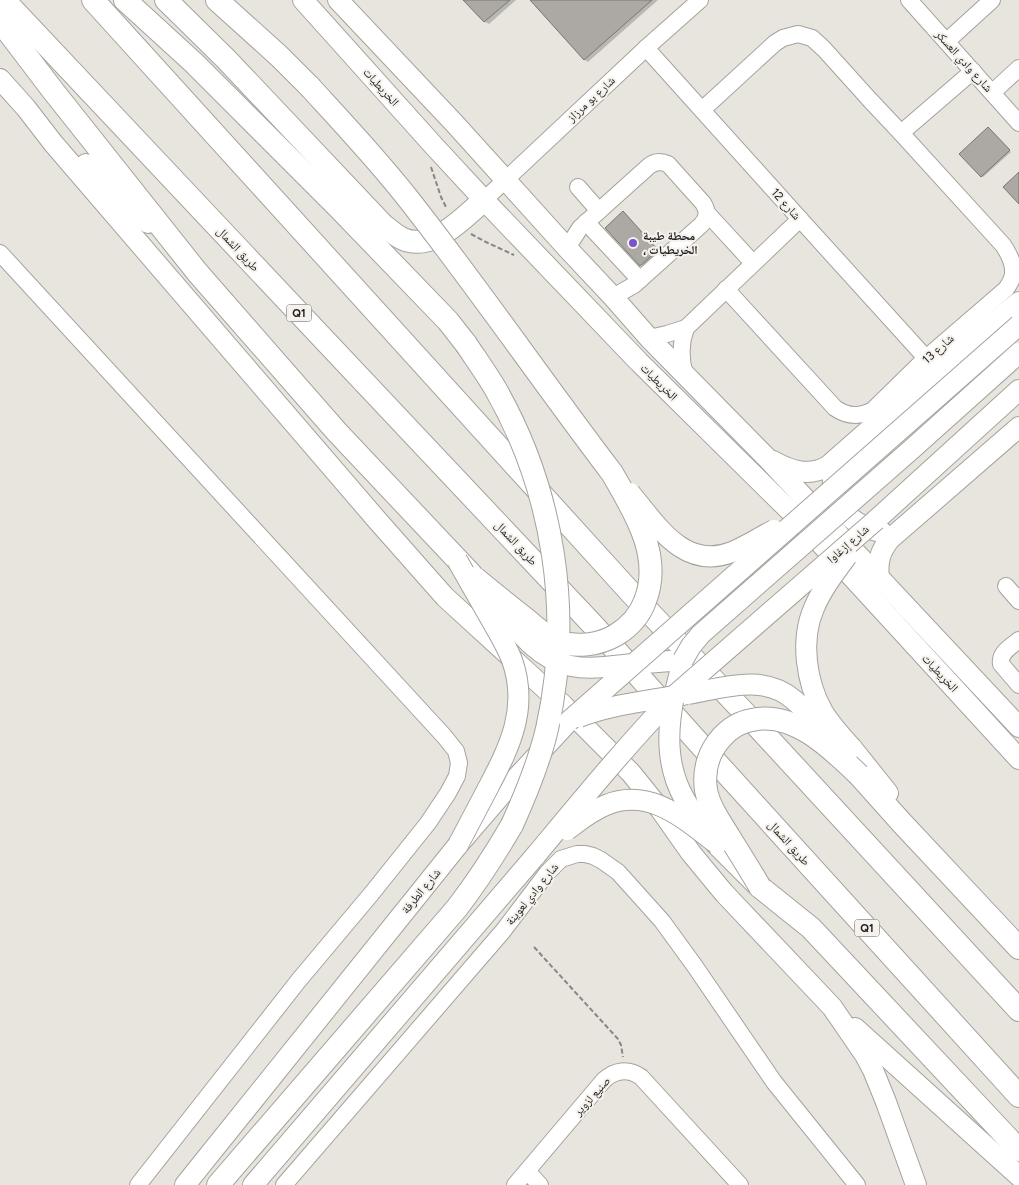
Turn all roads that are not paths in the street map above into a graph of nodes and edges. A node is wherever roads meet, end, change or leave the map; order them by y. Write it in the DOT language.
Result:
graph roads {
  1 [pos="4,0"];
  2 [pos="93,0"];
  3 [pos="125,0"];
  4 [pos="166,0"];
  5 [pos="217,0"];
  6 [pos="228,0"];
  7 [pos="303,0"];
  8 [pos="338,0"];
  9 [pos="700,0"];
  10 [pos="909,0"];
  11 [pos="992,0"];
  12 [pos="0,21"];
  13 [pos="947,41"];
  14 [pos="646,48"];
  15 [pos="279,56"];
  16 [pos="1019,68"];
  17 [pos="973,71"];
  18 [pos="0,79"];
  19 [pos="992,92"];
  20 [pos="26,108"];
  21 [pos="702,110"];
  22 [pos="1019,123"];
  23 [pos="901,133"];
  24 [pos="506,179"];
  25 [pos="578,187"];
  26 [pos="484,200"];
  27 [pos="599,211"];
  28 [pos="707,213"];
  29 [pos="800,220"];
  30 [pos="586,222"];
  31 [pos="567,248"];
  32 [pos="0,252"];
  33 [pos="753,263"];
  34 [pos="197,272"];
  35 [pos="640,280"];
  36 [pos="726,289"];
  37 [pos="613,297"];
  38 [pos="1019,302"];
  39 [pos="1019,325"];
  40 [pos="686,328"];
  41 [pos="649,338"];
  42 [pos="1019,353"];
  43 [pos="926,358"];
  44 [pos="685,375"];
  45 [pos="1019,390"];
  46 [pos="1019,427"];
  47 [pos="839,457"];
  48 [pos="767,458"];
  49 [pos="612,473"];
  50 [pos="808,510"];
  51 [pos="876,520"];
  52 [pos="901,529"];
  53 [pos="457,560"];
  54 [pos="475,578"];
  55 [pos="879,578"];
  56 [pos="1006,586"];
  57 [pos="1019,601"];
  58 [pos="750,630"];
  59 [pos="1019,640"];
  60 [pos="683,660"];
  61 [pos="633,664"];
  62 [pos="1019,685"];
  63 [pos="674,696"];
  64 [pos="569,721"];
  65 [pos="1019,727"];
  66 [pos="1019,760"];
  67 [pos="859,775"];
  68 [pos="905,820"];
  69 [pos="717,844"];
  70 [pos="458,845"];
  71 [pos="536,855"];
  72 [pos="760,887"];
  73 [pos="1019,948"];
  74 [pos="832,1007"];
  75 [pos="1019,1010"];
  76 [pos="1019,1096"];
  77 [pos="1019,1150"];
  78 [pos="527,1171"];
  79 [pos="1019,1176"];
  80 [pos="138,1185"];
  81 [pos="185,1185"];
  82 [pos="218,1185"];
  83 [pos="253,1185"];
  84 [pos="284,1185"];
  85 [pos="515,1185"];
  86 [pos="540,1185"];
  87 [pos="740,1185"];
  88 [pos="857,1185"];
  89 [pos="916,1185"];
  1 -- 76 [label="highway, طريق الشمال / Q1"];
  2 -- 75 [label="highway"];
  3 -- 82 [label="highway, bridge"];
  4 -- 26 [label="highway"];
  5 -- 15 [label="highway"];
  6 -- 15 [label="main road"];
  7 -- 26 [label="main road, الخريطيات"];
  8 -- 24 [label="main road, الخريطيات"];
  9 -- 14 [label="street, شارع بو مرزاز"];
  10 -- 13 [label="street, شارع وادي العسكر"];
  11 -- 13 [label="street"];
  12 -- 34 [label="highway"];
  13 -- 17 [label="street, شارع وادي العسكر"];
  14 -- 21 [label="street, شارع 12"];
  14 -- 24 [label="street, شارع بو مرزاز"];
  15 -- 49 [label="highway, bridge"];
  16 -- 19 [label="street"];
  17 -- 19 [label="street, شارع وادي العسكر"];
  17 -- 23 [label="street"];
  18 -- 20 [label="main road"];
  19 -- 22 [label="street, شارع وادي العسكر"];
  20 -- 34 [label="main road"];
  20 -- 74 [label="main road"];
  21 -- 23 [label="street, شارع 13"];
  21 -- 29 [label="street, شارع 12"];
  23 -- 43 [label="street, شارع 13"];
  24 -- 26 [label="street, شارع بو مرزاز"];
  24 -- 31 [label="main road, الخريطيات"];
  25 -- 27 [label="street"];
  26 -- 66 [label="main road, الخريطيات"];
  27 -- 28 [label="street"];
  27 -- 30 [label="street"];
  28 -- 33 [label="street"];
  28 -- 35 [label="street"];
  29 -- 33 [label="street"];
  29 -- 43 [label="street, شارع 12"];
  30 -- 31 [label="street"];
  30 -- 35 [label="street"];
  31 -- 37 [label="main road, الخريطيات"];
  32 -- 80 [label="street"];
  33 -- 36 [label="street"];
  34 -- 53 [label="highway"];
  35 -- 37 [label="street"];
  36 -- 40 [label="street"];
  36 -- 43 [label="street, شارع 13"];
  37 -- 41 [label="main road, الخريطيات"];
  38 -- 47 [label="main road"];
  39 -- 50 [label="main road, bridge"];
  40 -- 41 [label="street"];
  40 -- 44 [label="street, الخريطيات"];
  41 -- 44 [label="main road, الخريطيات"];
  42 -- 60 [label="main road, bridge"];
  44 -- 48 [label="main road, الخريطيات"];
  45 -- 51 [label="main road, شارع إزغاوا"];
  46 -- 52 [label="main road"];
  47 -- 48 [label="main road"];
  47 -- 52 [label="main road"];
  48 -- 55 [label="main road, الخريطيات"];
  49 -- 50 [label="main road, bridge"];
  49 -- 54 [label="highway, bridge"];
  50 -- 61 [label="main road, شارع الطرفة, bridge"];
  51 -- 58 [label="main road, شارع إزغاوا, bridge"];
  51 -- 68 [label="main road, bridge"];
  52 -- 55 [label="main road"];
  53 -- 54 [label="highway, bridge"];
  53 -- 70 [label="main road, bridge"];
  54 -- 61 [label="main road, bridge"];
  55 -- 65 [label="main road, الخريطيات"];
  56 -- 57 [label="street"];
  58 -- 60 [label="main road, bridge"];
  58 -- 63 [label="main road, شارع إزغاوا, bridge"];
  59 -- 62 [label="street"];
  60 -- 61 [label="main road"];
  60 -- 63 [label="main road"];
  61 -- 64 [label="main road, شارع الطرفة, bridge"];
  63 -- 64 [label="main road, bridge"];
  63 -- 67 [label="main road, bridge"];
  63 -- 69 [label="main road, bridge"];
  63 -- 71 [label="main road, bridge"];
  64 -- 70 [label="main road, شارع الطرفة, bridge"];
  67 -- 68 [label="highway"];
  67 -- 72 [label="highway, bridge"];
  68 -- 73 [label="highway"];
  69 -- 71 [label="main road, bridge"];
  69 -- 72 [label="highway, bridge"];
  70 -- 81 [label="main road, شارع الطرفة"];
  71 -- 83 [label="main road"];
  72 -- 77 [label="highway"];
  74 -- 79 [label="main road"];
  74 -- 89 [label="main road"];
  78 -- 85 [label="street, صنيع لزوير"];
  78 -- 86 [label="street"];
  78 -- 87 [label="street, صنيع لزوير"];
  84 -- 88 [label="street, شارع وادي لعوينة"];
}
